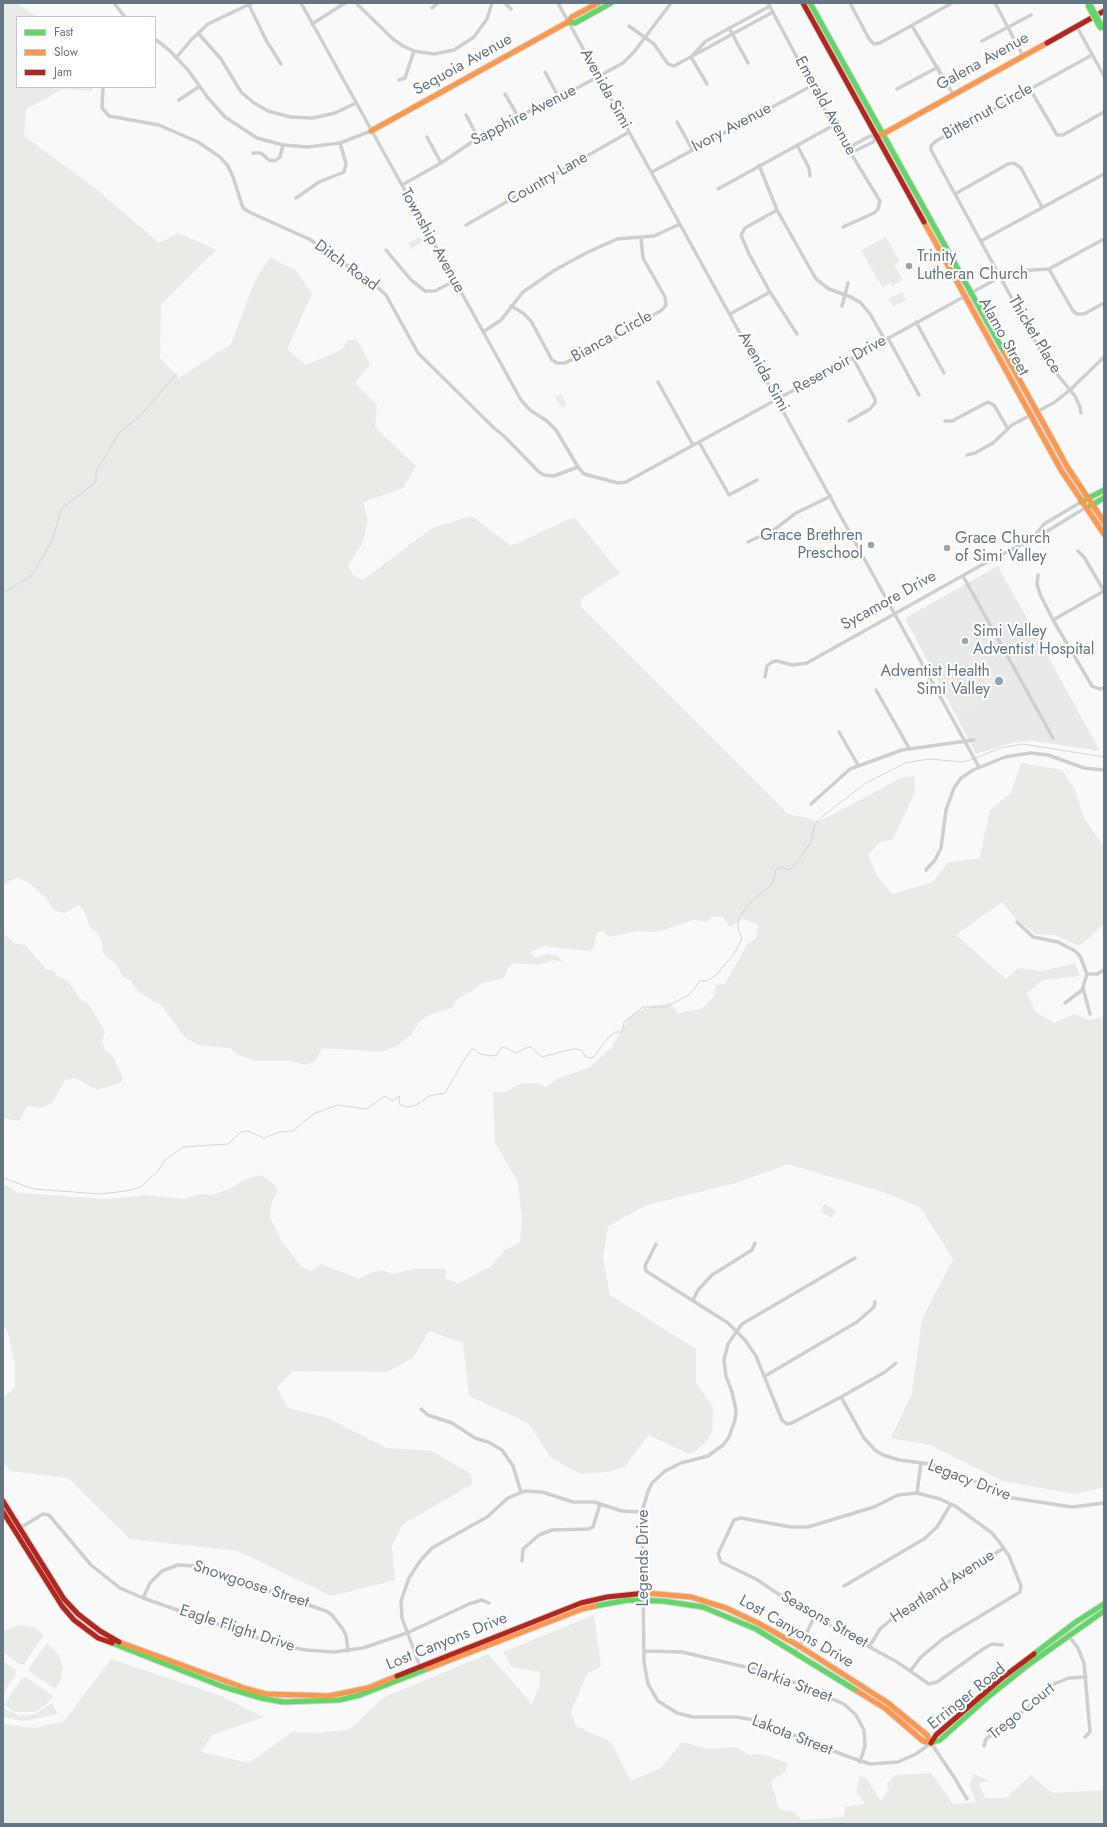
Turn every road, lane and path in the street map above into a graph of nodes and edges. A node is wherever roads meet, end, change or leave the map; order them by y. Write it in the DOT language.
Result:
graph roads {
  1 [pos="114,3"];
  2 [pos="301,3"];
  3 [pos="345,3"];
  4 [pos="356,3"];
  5 [pos="438,3"];
  6 [pos="492,3"];
  7 [pos="505,3"];
  8 [pos="558,3"];
  9 [pos="598,3"];
  10 [pos="611,3"];
  11 [pos="671,3"];
  12 [pos="803,3"];
  13 [pos="810,3"];
  14 [pos="850,3"];
  15 [pos="952,3"];
  16 [pos="995,3"];
  17 [pos="251,4"];
  18 [pos="769,4"];
  19 [pos="1089,5"];
  20 [pos="432,8"];
  21 [pos="512,9"];
  22 [pos="1104,11"];
  23 [pos="773,12"];
  24 [pos="1031,15"];
  25 [pos="123,16"];
  26 [pos="568,22"];
  27 [pos="312,24"];
  28 [pos="629,26"];
  29 [pos="912,26"];
  30 [pos="1101,26"];
  31 [pos="1077,27"];
  32 [pos="730,28"];
  33 [pos="1008,28"];
  34 [pos="198,33"];
  35 [pos="733,34"];
  36 [pos="645,37"];
  37 [pos="156,40"];
  38 [pos="982,41"];
  39 [pos="414,51"];
  40 [pos="1092,55"];
  41 [pos="1023,56"];
  42 [pos="691,57"];
  43 [pos="176,58"];
  44 [pos="748,63"];
  45 [pos="280,64"];
  46 [pos="938,67"];
  47 [pos="545,72"];
  48 [pos="599,76"];
  49 [pos="1104,76"];
  50 [pos="399,80"];
  51 [pos="707,84"];
  52 [pos="813,85"];
  53 [pos="200,86"];
  54 [pos="104,88"];
  55 [pos="897,89"];
  56 [pos="1030,89"];
  57 [pos="505,94"];
  58 [pos="953,94"];
  59 [pos="559,98"];
  60 [pos="179,100"];
  61 [pos="356,103"];
  62 [pos="1104,112"];
  63 [pos="466,115"];
  64 [pos="519,118"];
  65 [pos="677,122"];
  66 [pos="834,125"];
  67 [pos="371,131"];
  68 [pos="629,132"];
  69 [pos="880,135"];
  70 [pos="427,137"];
  71 [pos="479,139"];
  72 [pos="340,143"];
  73 [pos="283,145"];
  74 [pos="797,145"];
  75 [pos="848,148"];
  76 [pos="692,149"];
  77 [pos="253,153"];
  78 [pos="852,154"];
  79 [pos="441,163"];
  80 [pos="759,165"];
  81 [pos="652,172"];
  82 [pos="1104,174"];
  83 [pos="810,176"];
  84 [pos="402,185"];
  85 [pos="718,189"];
  86 [pos="955,194"];
  87 [pos="296,198"];
  88 [pos="1042,207"];
  89 [pos="777,210"];
  90 [pos="680,224"];
  91 [pos="466,225"];
  92 [pos="843,227"];
  93 [pos="641,238"];
  94 [pos="1104,239"];
  95 [pos="981,241"];
  96 [pos="386,250"];
  97 [pos="1049,268"];
  98 [pos="1000,277"];
  99 [pos="454,281"];
  100 [pos="848,283"];
  101 [pos="770,292"];
  102 [pos="968,294"];
  103 [pos="845,295"];
  104 [pos="1104,303"];
  105 [pos="511,306"];
  106 [pos="842,306"];
  107 [pos="730,314"];
  108 [pos="916,322"];
  109 [pos="483,332"];
  110 [pos="797,334"];
  111 [pos="887,339"];
  112 [pos="853,358"];
  113 [pos="1103,360"];
  114 [pos="944,373"];
  115 [pos="658,382"];
  116 [pos="1070,390"];
  117 [pos="919,395"];
  118 [pos="778,399"];
  119 [pos="1081,413"];
  120 [pos="1034,414"];
  121 [pos="848,420"];
  122 [pos="945,421"];
  123 [pos="1008,429"];
  124 [pos="699,442"];
  125 [pos="693,445"];
  126 [pos="967,455"];
  127 [pos="578,467"];
  128 [pos="758,480"];
  129 [pos="1104,490"];
  130 [pos="831,496"];
  131 [pos="1104,498"];
  132 [pos="1087,503"];
  133 [pos="1104,522"];
  134 [pos="1104,534"];
  135 [pos="1031,540"];
  136 [pos="748,542"];
  137 [pos="1078,551"];
  138 [pos="1038,575"];
  139 [pos="963,576"];
  140 [pos="1104,591"];
  141 [pos="896,613"];
  142 [pos="1053,620"];
  143 [pos="765,677"];
  144 [pos="1104,688"];
  145 [pos="876,690"];
  146 [pos="839,732"];
  147 [pos="1054,738"];
  148 [pos="974,740"];
  149 [pos="967,742"];
  150 [pos="909,748"];
  151 [pos="858,765"];
  152 [pos="979,766"];
  153 [pos="1104,770"];
  154 [pos="811,804"];
  155 [pos="926,870"];
  156 [pos="1017,922"];
  157 [pos="1104,970"];
  158 [pos="1087,974"];
  159 [pos="1083,988"];
  160 [pos="1065,1003"];
  161 [pos="1090,1014"];
  162 [pos="755,1243"];
  163 [pos="656,1244"];
  164 [pos="855,1258"];
  165 [pos="693,1300"];
  166 [pos="875,1302"];
  167 [pos="737,1331"];
  168 [pos="896,1364"];
  169 [pos="764,1376"];
  170 [pos="841,1397"];
  171 [pos="421,1409"];
  172 [pos="921,1463"];
  173 [pos="521,1492"];
  174 [pos="917,1493"];
  175 [pos="3,1502"];
  176 [pos="1104,1503"];
  177 [pos="600,1504"];
  178 [pos="951,1504"];
  179 [pos="3,1512"];
  180 [pos="642,1512"];
  181 [pos="18,1530"];
  182 [pos="1004,1548"];
  183 [pos="522,1561"];
  184 [pos="844,1586"];
  185 [pos="644,1593"];
  186 [pos="143,1598"];
  187 [pos="645,1601"];
  188 [pos="489,1602"];
  189 [pos="1104,1604"];
  190 [pos="1104,1612"];
  191 [pos="814,1617"];
  192 [pos="1067,1633"];
  193 [pos="408,1634"];
  194 [pos="1002,1645"];
  195 [pos="799,1646"];
  196 [pos="869,1647"];
  197 [pos="348,1651"];
  198 [pos="645,1651"];
  199 [pos="795,1652"];
  200 [pos="421,1669"];
  201 [pos="910,1670"];
  202 [pos="1086,1677"];
  203 [pos="653,1694"];
  204 [pos="1085,1737"];
  205 [pos="930,1743"];
  206 [pos="984,1746"];
  207 [pos="860,1762"];
  208 [pos="966,1799"];
  1 -- 25 [label="street"];
  2 -- 27 [label="street, Township Avenue"];
  3 -- 27 [label="street"];
  4 -- 39 [label="street"];
  5 -- 20 [label="street"];
  6 -- 39 [label="street"];
  7 -- 21 [label="street"];
  8 -- 26 [label="street, Avenida Simi"];
  9 -- 26 [label="main road, Sequoia Avenue"];
  10 -- 26 [label="main road, Sequoia Avenue"];
  11 -- 36 [label="street, Sapphire Avenue"];
  12 -- 69 [label="main road, Alamo Street"];
  13 -- 69 [label="main road, Alamo Street"];
  14 -- 29 [label="street"];
  15 -- 29 [label="street"];
  16 -- 33 [label="street"];
  17 -- 34 [label="street"];
  17 -- 45 [label="street"];
  18 -- 23 [label="street, Emerald Avenue"];
  18 -- 32 [label="street"];
  19 -- 30 [label="main road, bridge"];
  22 -- 31 [label="main road, Galena Avenue"];
  23 -- 35 [label="street"];
  23 -- 52 [label="street, Emerald Avenue"];
  24 -- 33 [label="street"];
  26 -- 48 [label="street, Avenida Simi"];
  26 -- 67 [label="main road, Sequoia Avenue"];
  27 -- 61 [label="street, Township Avenue"];
  28 -- 36 [label="street"];
  29 -- 46 [label="street"];
  31 -- 40 [label="street"];
  31 -- 41 [label="main road, Galena Avenue"];
  32 -- 35 [label="street"];
  32 -- 42 [label="street"];
  33 -- 38 [label="street"];
  33 -- 41 [label="street"];
  34 -- 43 [label="street"];
  34 -- 61 [label="street"];
  35 -- 42 [label="street"];
  35 -- 44 [label="street"];
  36 -- 42 [label="street"];
  36 -- 48 [label="street, Sapphire Avenue"];
  37 -- 43 [label="street"];
  39 -- 50 [label="street"];
  40 -- 49 [label="street"];
  40 -- 56 [label="street, Bitternut Circle"];
  41 -- 58 [label="main road, Galena Avenue"];
  42 -- 51 [label="street"];
  43 -- 53 [label="street"];
  46 -- 55 [label="street"];
  46 -- 58 [label="street"];
  47 -- 59 [label="street"];
  48 -- 59 [label="street, Sapphire Avenue"];
  48 -- 68 [label="street, Avenida Simi"];
  52 -- 66 [label="street, Emerald Avenue"];
  52 -- 76 [label="street, Ivory Avenue"];
  53 -- 60 [label="street"];
  53 -- 73 [label="street"];
  54 -- 127 [label="street, Ditch Road"];
  56 -- 62 [label="street"];
  56 -- 86 [label="street, Bitternut Circle"];
  57 -- 64 [label="street"];
  58 -- 69 [label="main road, Galena Avenue"];
  59 -- 64 [label="street, Sapphire Avenue"];
  61 -- 67 [label="street, Township Avenue"];
  63 -- 71 [label="street"];
  64 -- 71 [label="street, Sapphire Avenue"];
  65 -- 76 [label="street"];
  66 -- 74 [label="street"];
  66 -- 75 [label="street, Emerald Avenue"];
  67 -- 72 [label="street"];
  67 -- 84 [label="street, Township Avenue"];
  68 -- 81 [label="street, Avenida Simi"];
  68 -- 91 [label="street, Country Lane"];
  69 -- 75 [label="street, Galena Avenue"];
  69 -- 78 [label="street, Galena Avenue"];
  69 -- 102 [label="main road, Alamo Street"];
  70 -- 79 [label="street"];
  71 -- 79 [label="street, Sapphire Avenue"];
  72 -- 73 [label="street"];
  72 -- 87 [label="street"];
  73 -- 77 [label="street"];
  74 -- 80 [label="street"];
  74 -- 83 [label="street"];
  75 -- 78 [label="street, Emerald Avenue"];
  76 -- 81 [label="street, Ivory Avenue"];
  78 -- 92 [label="street, Emerald Avenue"];
  79 -- 84 [label="street, Sapphire Avenue"];
  80 -- 85 [label="street"];
  80 -- 89 [label="street"];
  81 -- 90 [label="street, Avenida Simi"];
  82 -- 88 [label="street"];
  84 -- 99 [label="street, Township Avenue"];
  86 -- 88 [label="street"];
  86 -- 95 [label="street, Bitternut Circle"];
  88 -- 95 [label="street"];
  89 -- 101 [label="street"];
  89 -- 103 [label="street"];
  90 -- 93 [label="street"];
  90 -- 107 [label="street, Avenida Simi"];
  93 -- 105 [label="street"];
  93 -- 105 [label="street, Bianca Circle"];
  94 -- 97 [label="street, Reservoir Drive"];
  95 -- 98 [label="street, Bitternut Circle"];
  96 -- 99 [label="street"];
  97 -- 98 [label="street, Reservoir Drive"];
  97 -- 104 [label="street"];
  98 -- 102 [label="street, Reservoir Drive"];
  98 -- 116 [label="street, Thicket Place"];
  99 -- 109 [label="street, Township Avenue"];
  100 -- 103 [label="street"];
  101 -- 107 [label="street"];
  101 -- 110 [label="street"];
  102 -- 108 [label="street, Reservoir Drive"];
  102 -- 120 [label="main road, Alamo Street"];
  103 -- 106 [label="street"];
  103 -- 111 [label="street"];
  105 -- 109 [label="street"];
  107 -- 118 [label="street, Avenida Simi"];
  108 -- 111 [label="street, Reservoir Drive"];
  108 -- 114 [label="street"];
  109 -- 127 [label="street, Township Avenue"];
  111 -- 112 [label="street, Reservoir Drive"];
  111 -- 117 [label="street"];
  112 -- 118 [label="street, Reservoir Drive"];
  112 -- 121 [label="street"];
  113 -- 116 [label="street"];
  115 -- 125 [label="street"];
  116 -- 119 [label="street, Thicket Place"];
  116 -- 120 [label="street"];
  118 -- 124 [label="street, Reservoir Drive"];
  118 -- 130 [label="street, Avenida Simi"];
  120 -- 123 [label="street"];
  120 -- 132 [label="main road, Alamo Street"];
  122 -- 123 [label="street"];
  123 -- 126 [label="street"];
  124 -- 125 [label="street, Reservoir Drive"];
  124 -- 128 [label="street"];
  125 -- 127 [label="street, Reservoir Drive"];
  129 -- 132 [label="main road, Sycamore Drive"];
  130 -- 136 [label="street"];
  130 -- 141 [label="street, Avenida Simi"];
  131 -- 132 [label="main road, Sycamore Drive"];
  132 -- 133 [label="main road, Alamo Street"];
  132 -- 134 [label="main road, Alamo Street"];
  132 -- 135 [label="street, Sycamore Drive"];
  132 -- 135 [label="street, Sycamore Drive"];
  135 -- 139 [label="street, Sycamore Drive"];
  137 -- 140 [label="street"];
  138 -- 142 [label="street"];
  139 -- 141 [label="street, Sycamore Drive"];
  139 -- 147 [label="street"];
  140 -- 142 [label="street"];
  141 -- 143 [label="street, Sycamore Drive"];
  141 -- 149 [label="street, Avenida Simi"];
  142 -- 144 [label="street"];
  145 -- 150 [label="street"];
  146 -- 151 [label="street"];
  148 -- 149 [label="street"];
  149 -- 150 [label="street"];
  149 -- 152 [label="street, Avenida Simi"];
  150 -- 151 [label="street"];
  151 -- 154 [label="street"];
  152 -- 153 [label="street"];
  152 -- 155 [label="street"];
  156 -- 158 [label="street"];
  157 -- 158 [label="street"];
  158 -- 159 [label="street"];
  159 -- 160 [label="street"];
  159 -- 161 [label="street"];
  162 -- 165 [label="street"];
  163 -- 165 [label="street"];
  164 -- 167 [label="street, Legends Drive"];
  165 -- 167 [label="street"];
  166 -- 169 [label="street"];
  167 -- 169 [label="street"];
  167 -- 180 [label="street, Legends Drive"];
  168 -- 170 [label="street"];
  169 -- 170 [label="street"];
  170 -- 172 [label="street, Legacy Drive"];
  171 -- 173 [label="street"];
  172 -- 174 [label="street"];
  172 -- 176 [label="street, Legacy Drive"];
  173 -- 177 [label="street"];
  173 -- 193 [label="street"];
  174 -- 178 [label="street"];
  174 -- 191 [label="street, Seasons Street"];
  175 -- 181 [label="main road, Lost Canyons Drive"];
  177 -- 180 [label="street"];
  177 -- 183 [label="street"];
  178 -- 182 [label="street"];
  178 -- 184 [label="street"];
  179 -- 181 [label="main road, Lost Canyons Drive"];
  180 -- 185 [label="street, Legends Drive"];
  181 -- 186 [label="street, Eagle Flight Drive"];
  181 -- 200 [label="main road, Lost Canyons Drive"];
  182 -- 196 [label="street, Heartland Avenue"];
  182 -- 201 [label="street"];
  185 -- 187 [label="street, Legends Drive"];
  185 -- 195 [label="main road, Lost Canyons Drive"];
  185 -- 200 [label="main road, Lost Canyons Drive"];
  186 -- 197 [label="street, Eagle Flight Drive"];
  186 -- 197 [label="street, Snowgoose Street"];
  187 -- 198 [label="street, Legends Drive"];
  187 -- 199 [label="main road, Lost Canyons Drive"];
  187 -- 200 [label="main road, Lost Canyons Drive"];
  188 -- 193 [label="street, Eagle Flight Drive"];
  189 -- 192 [label="main road, Erringer Road"];
  190 -- 192 [label="main road, Erringer Road"];
  191 -- 195 [label="street"];
  191 -- 196 [label="street, Seasons Street"];
  192 -- 202 [label="street"];
  192 -- 205 [label="main road, Erringer Road"];
  193 -- 197 [label="street, Eagle Flight Drive"];
  193 -- 200 [label="street"];
  194 -- 201 [label="street, Seasons Street"];
  195 -- 199 [label="street"];
  195 -- 205 [label="main road, Lost Canyons Drive"];
  196 -- 201 [label="street, Seasons Street"];
  198 -- 203 [label="street, Legends Drive"];
  198 -- 207 [label="street, Clarkia Street"];
  199 -- 205 [label="main road, Lost Canyons Drive"];
  202 -- 204 [label="street"];
  202 -- 206 [label="street, Trego Court"];
  203 -- 207 [label="street, Lakota Street"];
  205 -- 207 [label="street, Lakota Street"];
  205 -- 208 [label="street, Lost Canyons Drive"];
}
